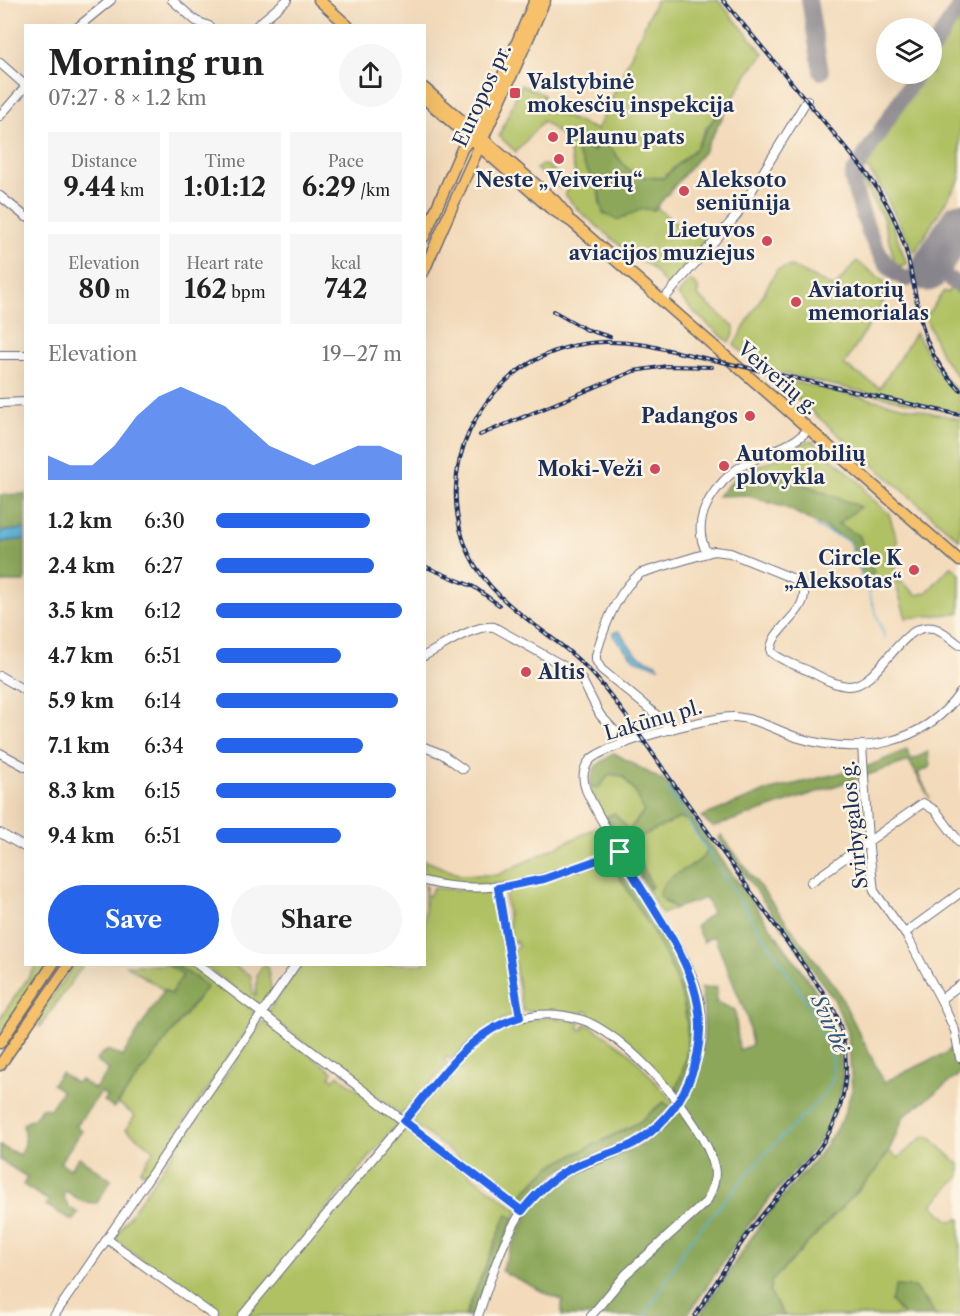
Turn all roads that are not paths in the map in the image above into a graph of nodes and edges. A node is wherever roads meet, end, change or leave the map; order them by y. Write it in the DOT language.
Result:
graph roads {
  1 [pos="111,0"];
  2 [pos="172,0"];
  3 [pos="287,0"];
  4 [pos="319,0"];
  5 [pos="536,0"];
  6 [pos="545,0"];
  7 [pos="81,24"];
  8 [pos="204,24"];
  9 [pos="258,24"];
  10 [pos="346,24"];
  11 [pos="0,63"];
  12 [pos="24,85"];
  13 [pos="24,87"];
  14 [pos="426,90"];
  15 [pos="426,100"];
  16 [pos="807,100"];
  17 [pos="0,116"];
  18 [pos="477,139"];
  19 [pos="0,196"];
  20 [pos="24,215"];
  21 [pos="426,235"];
  22 [pos="426,237"];
  23 [pos="437,241"];
  24 [pos="426,266"];
  25 [pos="663,300"];
  26 [pos="0,355"];
  27 [pos="24,355"];
  28 [pos="24,402"];
  29 [pos="0,403"];
  30 [pos="809,429"];
  31 [pos="707,553"];
  32 [pos="960,561"];
  33 [pos="960,645"];
  34 [pos="426,655"];
  35 [pos="0,676"];
  36 [pos="24,690"];
  37 [pos="960,693"];
  38 [pos="670,730"];
  39 [pos="626,743"];
  40 [pos="862,745"];
  41 [pos="426,748"];
  42 [pos="0,753"];
  43 [pos="24,766"];
  44 [pos="463,769"];
  45 [pos="0,833"];
  46 [pos="868,840"];
  47 [pos="960,843"];
  48 [pos="24,847"];
  49 [pos="620,852"];
  50 [pos="426,881"];
  51 [pos="810,882"];
  52 [pos="498,888"];
  53 [pos="960,892"];
  54 [pos="904,933"];
  55 [pos="53,966"];
  56 [pos="55,966"];
  57 [pos="68,966"];
  58 [pos="200,966"];
  59 [pos="295,966"];
  60 [pos="62,975"];
  61 [pos="960,985"];
  62 [pos="941,999"];
  63 [pos="262,1014"];
  64 [pos="520,1017"];
  65 [pos="0,1043"];
  66 [pos="960,1058"];
  67 [pos="0,1065"];
  68 [pos="678,1103"];
  69 [pos="404,1121"];
  70 [pos="522,1211"];
  71 [pos="107,1239"];
  72 [pos="54,1316"];
  73 [pos="214,1316"];
  74 [pos="242,1316"];
  75 [pos="478,1316"];
  76 [pos="591,1316"];
  1 -- 7 [label="street"];
  2 -- 8 [label="street"];
  3 -- 9 [label="street"];
  4 -- 10 [label="main road"];
  5 -- 18 [label="main road, Europos pr."];
  6 -- 18 [label="main road, Europos pr."];
  11 -- 12 [label="street"];
  13 -- 17 [label="street"];
  14 -- 18 [label="main road, Veiverių g."];
  15 -- 18 [label="main road, Veiverių g."];
  16 -- 25 [label="street"];
  18 -- 21 [label="main road, Europos pr."];
  18 -- 23 [label="main road, Europos pr."];
  18 -- 25 [label="main road, Veiverių g."];
  19 -- 20 [label="street"];
  22 -- 23 [label="main road"];
  23 -- 24 [label="main road, Europos pr."];
  25 -- 30 [label="main road, Veiverių g."];
  26 -- 27 [label="street"];
  28 -- 29 [label="street"];
  30 -- 31 [label="street"];
  30 -- 32 [label="main road, Veiverių g."];
  31 -- 33 [label="street"];
  31 -- 38 [label="street"];
  34 -- 39 [label="street"];
  35 -- 36 [label="street"];
  37 -- 40 [label="street, Lakūnų pl."];
  38 -- 39 [label="street, Lakūnų pl."];
  38 -- 40 [label="street, Lakūnų pl."];
  39 -- 49 [label="street, Lakūnų pl."];
  40 -- 46 [label="street, Svirbygalos g."];
  41 -- 44 [label="street"];
  42 -- 43 [label="street"];
  45 -- 48 [label="street"];
  46 -- 47 [label="street"];
  46 -- 51 [label="street"];
  46 -- 54 [label="street, Svirbygalos g."];
  49 -- 52 [label="street"];
  49 -- 68 [label="street, Lakūnų pl."];
  50 -- 52 [label="street"];
  52 -- 64 [label="street"];
  53 -- 54 [label="street"];
  54 -- 62 [label="street, Svirbygalos g."];
  55 -- 65 [label="main road"];
  56 -- 60 [label="main road"];
  57 -- 60 [label="main road"];
  58 -- 63 [label="street"];
  59 -- 63 [label="street"];
  60 -- 67 [label="main road"];
  61 -- 62 [label="street"];
  62 -- 66 [label="street, Svirbygalos g."];
  63 -- 69 [label="street"];
  63 -- 71 [label="street"];
  64 -- 68 [label="street"];
  64 -- 69 [label="street"];
  68 -- 70 [label="street, Lakūnų pl."];
  68 -- 76 [label="street"];
  69 -- 70 [label="street"];
  69 -- 74 [label="street"];
  70 -- 75 [label="street, Lakūnų pl."];
  71 -- 72 [label="street"];
  71 -- 73 [label="street"];
}
